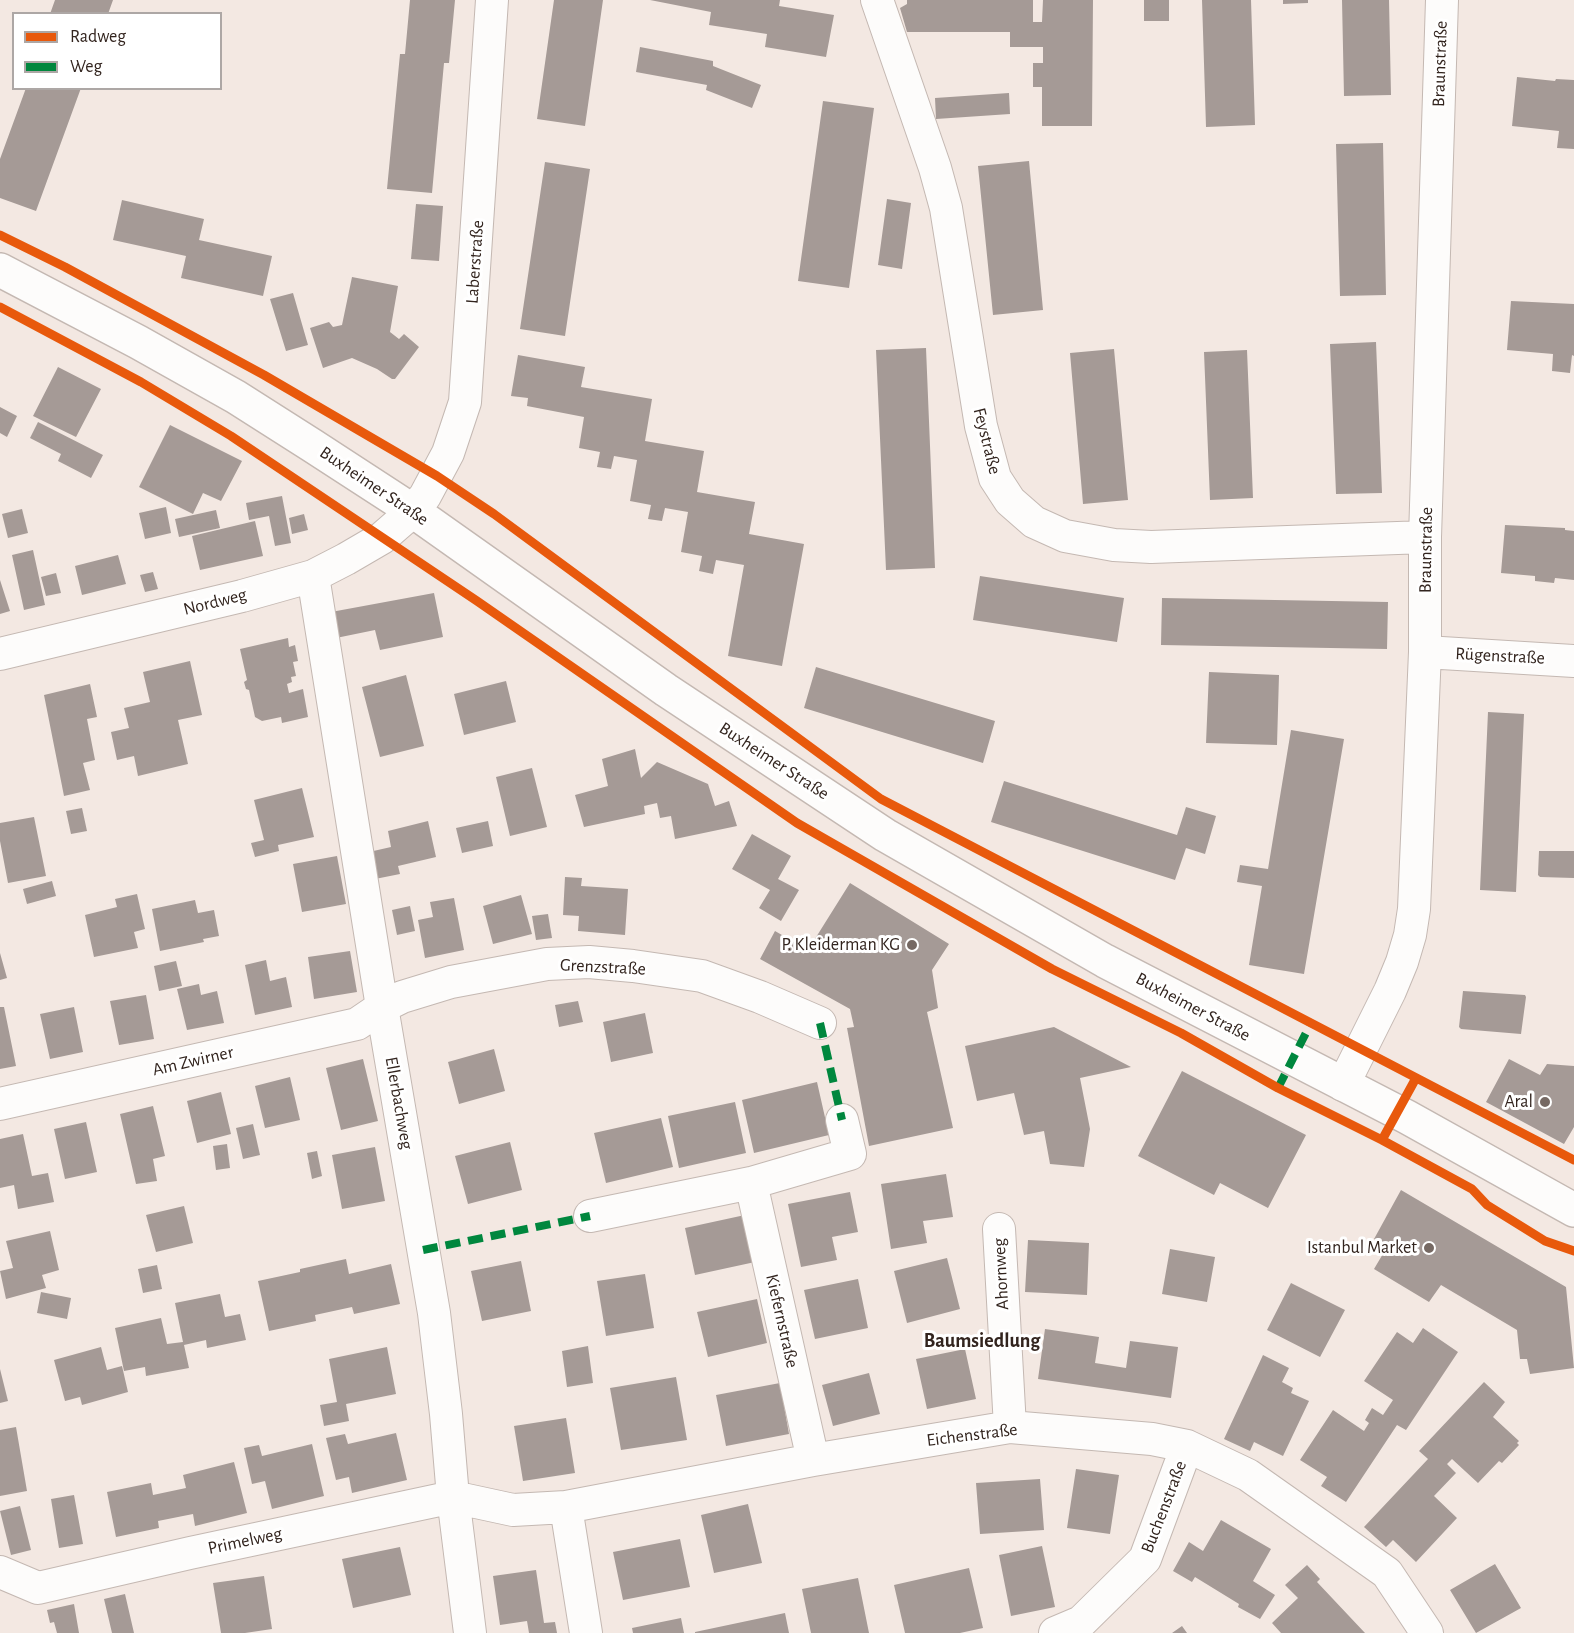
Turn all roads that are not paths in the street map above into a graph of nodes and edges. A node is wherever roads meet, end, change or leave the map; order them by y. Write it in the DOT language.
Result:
graph roads {
  1 [pos="492,0"];
  2 [pos="877,0"];
  3 [pos="1442,0"];
  4 [pos="0,270"];
  5 [pos="413,511"];
  6 [pos="1425,537"];
  7 [pos="313,576"];
  8 [pos="1425,652"];
  9 [pos="0,654"];
  10 [pos="1574,661"];
  11 [pos="382,1007"];
  12 [pos="820,1023"];
  13 [pos="1343,1085"];
  14 [pos="0,1104"];
  15 [pos="842,1120"];
  16 [pos="751,1183"];
  17 [pos="1574,1210"];
  18 [pos="590,1216"];
  19 [pos="999,1229"];
  20 [pos="1010,1427"];
  21 [pos="1187,1446"];
  22 [pos="813,1460"];
  23 [pos="453,1497"];
  24 [pos="566,1507"];
  25 [pos="0,1572"];
  26 [pos="470,1633"];
  27 [pos="586,1633"];
  28 [pos="1055,1633"];
  29 [pos="1427,1633"];
  1 -- 5 [label="street, Laberstraße"];
  2 -- 6 [label="street, Feystraße"];
  3 -- 6 [label="street, Braunstraße"];
  4 -- 5 [label="main road, Buxheimer Straße"];
  5 -- 7 [label="street, Nordweg"];
  5 -- 13 [label="main road, Buxheimer Straße"];
  6 -- 8 [label="street, Braunstraße"];
  7 -- 9 [label="street, Nordweg"];
  7 -- 11 [label="street, Ellerbachweg"];
  8 -- 10 [label="street, Rügenstraße"];
  8 -- 13 [label="street, Braunstraße"];
  11 -- 12 [label="street, Grenzstraße"];
  11 -- 14 [label="street, Am Zwirner"];
  11 -- 23 [label="street, Ellerbachweg"];
  13 -- 17 [label="main road, Buxheimer Straße"];
  15 -- 16 [label="street"];
  16 -- 18 [label="street"];
  16 -- 22 [label="street, Kiefernstraße"];
  19 -- 20 [label="street, Ahornweg"];
  20 -- 21 [label="street, Eichenstraße"];
  20 -- 22 [label="street, Eichenstraße"];
  21 -- 28 [label="street, Buchenstraße"];
  21 -- 29 [label="street, Eichenstraße"];
  22 -- 24 [label="street, Eichenstraße"];
  23 -- 24 [label="street, Eichenstraße"];
  23 -- 25 [label="street, Primelweg"];
  23 -- 26 [label="street, Ellerbachweg"];
  24 -- 27 [label="street"];
}
